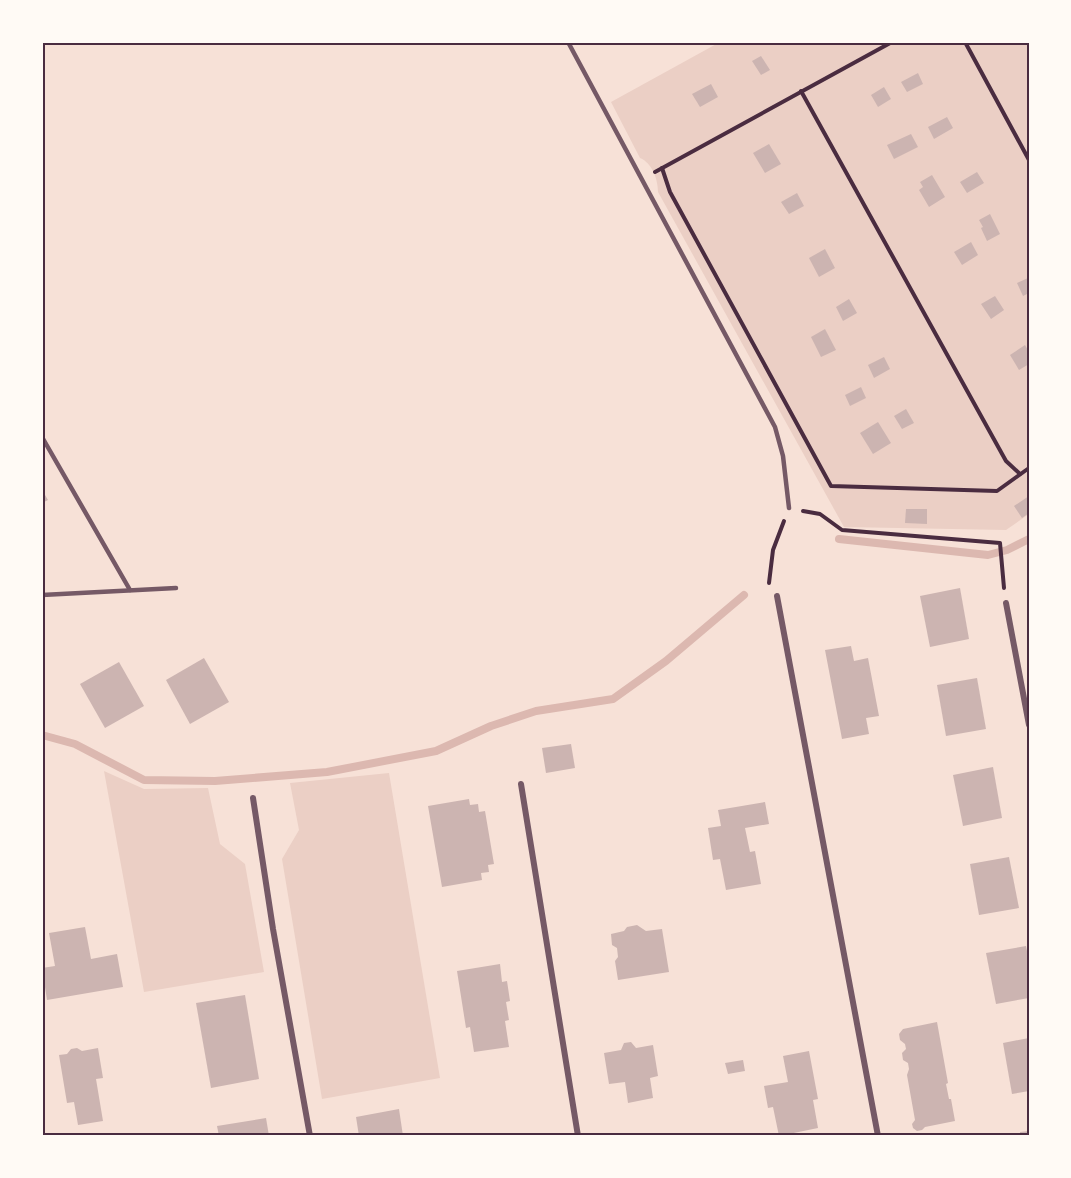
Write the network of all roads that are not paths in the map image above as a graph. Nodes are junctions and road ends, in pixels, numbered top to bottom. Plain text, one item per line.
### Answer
1 (568, 42) edge
2 (42, 437) edge
3 (789, 508) road end
4 (176, 588) dead end
5 (130, 590) junction
6 (42, 595) edge
7 (777, 596) road end
8 (1006, 603) road end
9 (1029, 725) edge
10 (521, 784) dead end
11 (253, 798) dead end
12 (310, 1136) edge
13 (578, 1136) edge
14 (878, 1136) edge

1 - 3 lane
2 - 5 lane
4 - 5 lane
5 - 6 lane
7 - 14 street
8 - 9 street
10 - 13 street
11 - 12 street

